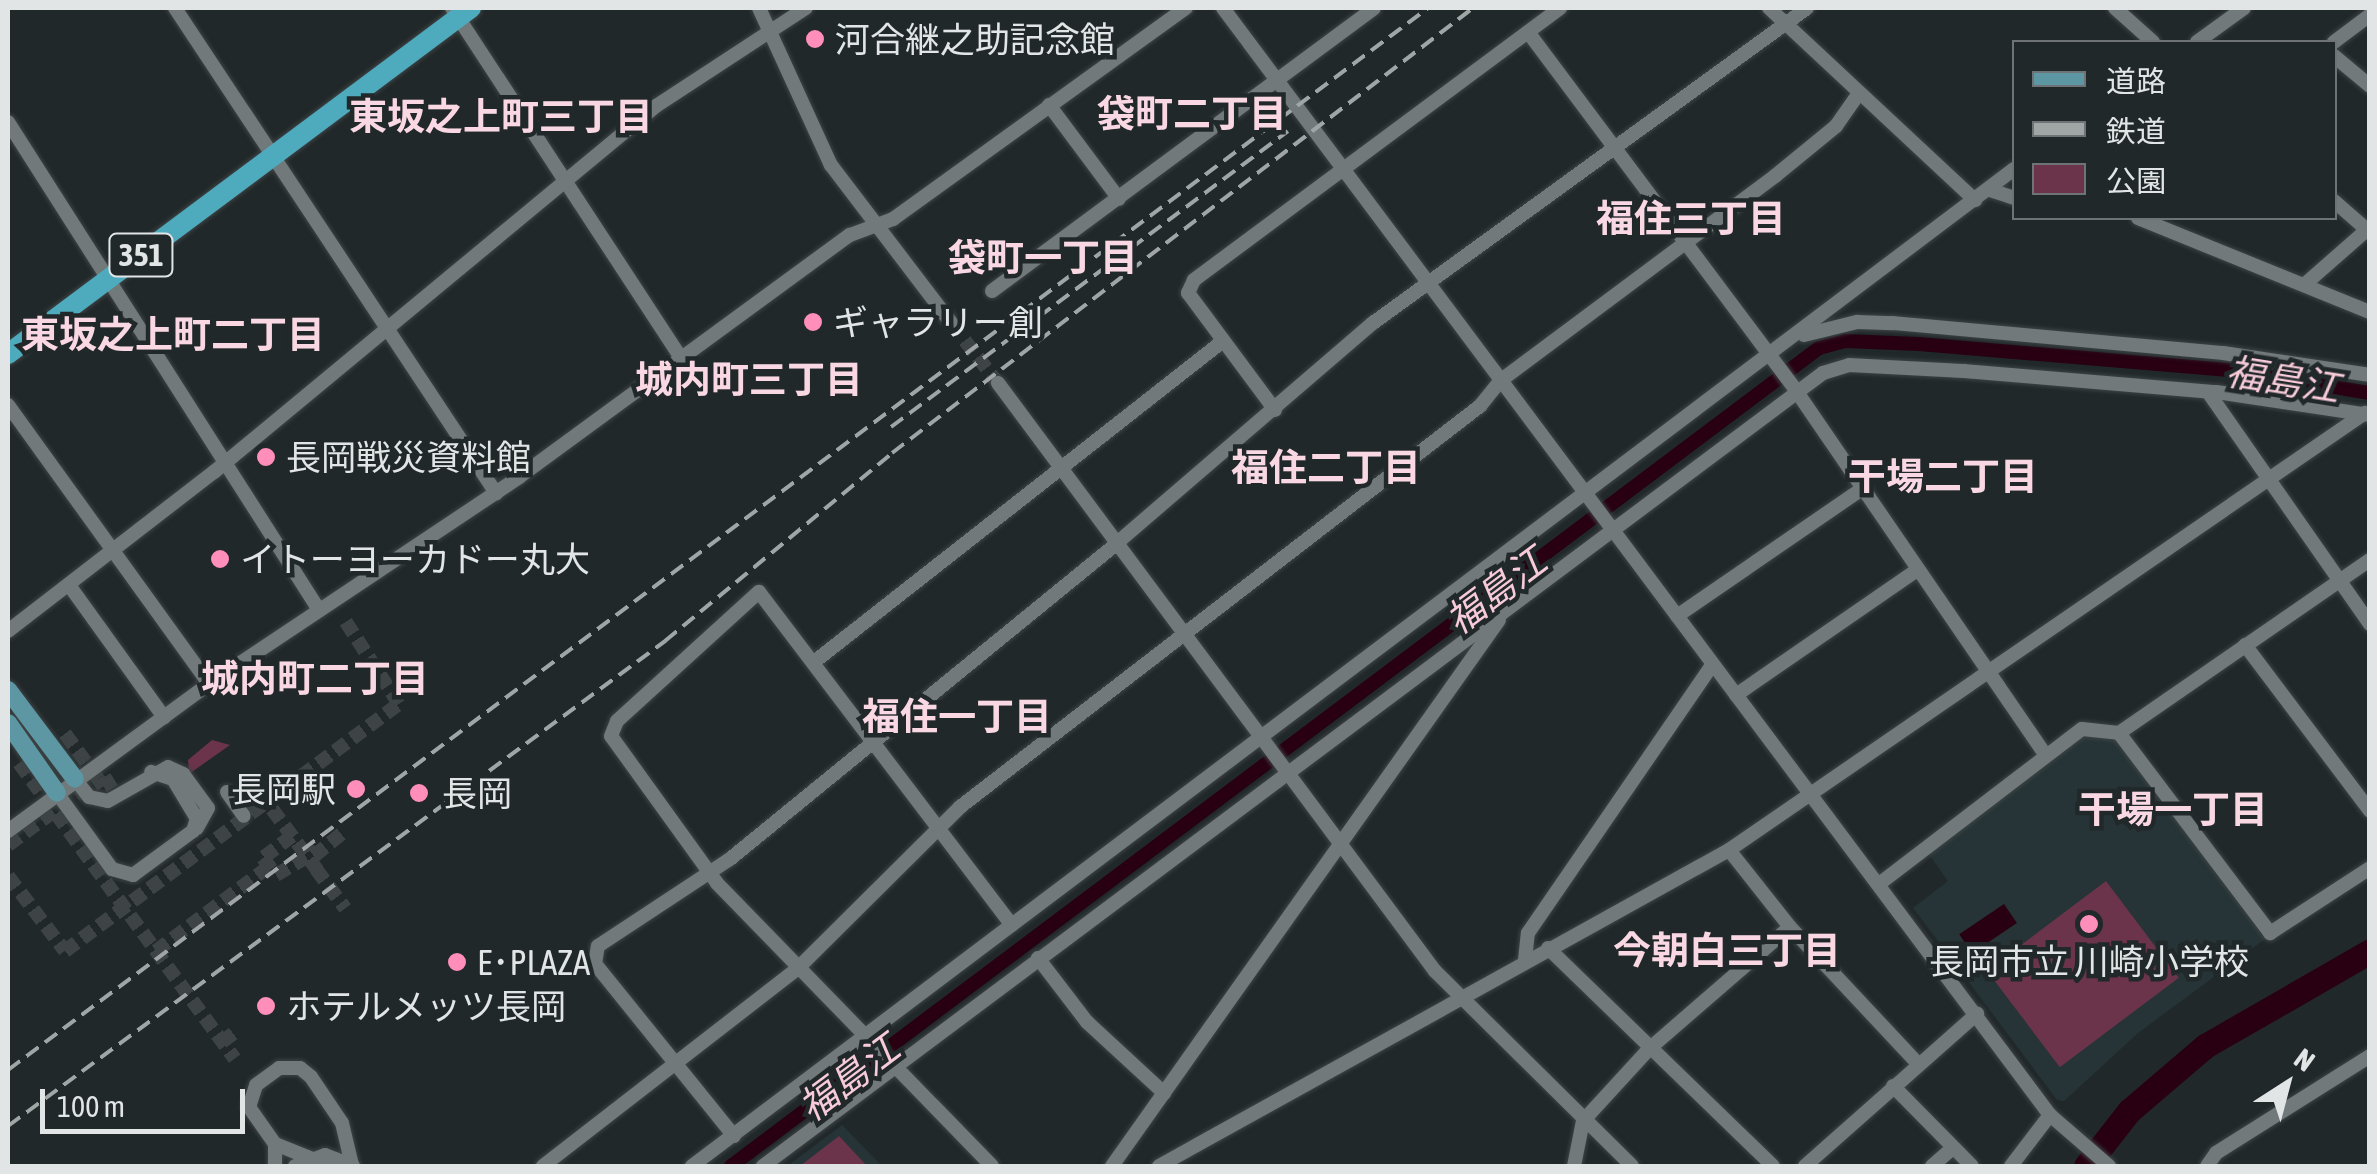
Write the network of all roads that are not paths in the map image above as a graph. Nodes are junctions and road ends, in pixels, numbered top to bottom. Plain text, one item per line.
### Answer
1 (175, 8) edge
2 (760, 8) edge
3 (806, 8) edge
4 (1186, 8) edge
5 (1223, 8) edge
6 (1374, 8) edge
7 (1560, 8) edge
8 (1769, 8) edge
9 (1807, 8) edge
10 (2115, 8) edge
11 (2244, 8) edge
12 (461, 11) edge
13 (2370, 16) edge
14 (1786, 24) junction
15 (773, 29) junction
16 (1528, 32) junction
17 (2151, 40) edge
18 (2200, 40) edge
19 (2337, 40) edge
20 (2337, 58) edge
21 (1275, 78) junction
22 (2370, 86) edge
23 (1859, 93) junction
24 (1049, 105) junction
25 (8, 122) edge
26 (1616, 148) junction
27 (273, 156) junction
28 (2012, 171) edge
29 (1344, 172) junction
30 (565, 181) junction
31 (1990, 190) junction
32 (2012, 197) edge
33 (1119, 198) junction
34 (1976, 200) junction
35 (2337, 203) edge
36 (2143, 220) edge
37 (876, 226) junction
38 (2368, 228) edge
39 (1687, 241) junction
40 (108, 280) junction
41 (1430, 285) junction
42 (2304, 285) junction
43 (992, 291) dead end
44 (2370, 312) edge
45 (952, 324) tunnel mouth
46 (386, 329) junction
47 (1223, 341) junction
48 (1784, 343) junction
49 (8, 354) edge
50 (681, 358) junction
51 (1772, 358) junction
52 (2370, 375) edge
53 (1500, 382) junction
54 (998, 383) tunnel mouth
55 (1794, 388) junction
56 (2208, 392) junction
57 (8, 405) edge
58 (1275, 410) junction
59 (2367, 413) edge
60 (226, 462) junction
61 (1062, 469) junction
62 (2267, 478) junction
63 (1863, 488) junction
64 (496, 493) junction
65 (1586, 497) junction
66 (1608, 524) junction
67 (1117, 544) junction
68 (111, 553) junction
69 (2370, 560) edge
70 (1917, 570) junction
71 (2340, 580) junction
72 (69, 585) junction
73 (1511, 603) junction
74 (320, 610) junction
75 (1676, 616) junction
76 (2370, 624) edge
77 (8, 631) edge
78 (1184, 634) junction
79 (2246, 645) junction
80 (814, 662) junction
81 (1713, 664) junction
82 (1986, 673) junction
83 (208, 684) junction
84 (8, 690) edge
85 (1736, 695) junction
86 (164, 717) junction
87 (8, 723) edge
88 (2119, 733) junction
89 (1263, 738) junction
90 (871, 743) junction
91 (2045, 754) junction
92 (1285, 767) junction
93 (75, 780) junction
94 (57, 792) junction
95 (1810, 793) junction
96 (232, 794) dead end
97 (2370, 811) edge
98 (244, 816) dead end
99 (937, 829) junction
100 (8, 830) edge
101 (1342, 840) junction
102 (1729, 850) junction
103 (2370, 868) edge
104 (710, 870) junction
105 (1879, 884) junction
106 (1012, 924) junction
107 (1790, 927) junction
108 (1548, 948) junction
109 (1038, 958) junction
110 (1526, 960) junction
111 (797, 969) junction
112 (1457, 998) junction
113 (1977, 1014) junction
114 (866, 1039) junction
115 (1649, 1050) junction
116 (2370, 1056) edge
117 (674, 1064) junction
118 (1918, 1064) junction
119 (888, 1065) junction
120 (1893, 1086) junction
121 (1164, 1092) junction
122 (2055, 1120) junction
123 (1583, 1121) junction
124 (734, 1136) junction
125 (275, 1144) junction
126 (1953, 1148) junction
127 (316, 1156) junction
128 (275, 1166) edge
129 (295, 1166) edge
130 (330, 1166) edge
131 (352, 1166) edge
132 (544, 1166) edge
133 (692, 1166) edge
134 (763, 1166) edge
135 (992, 1166) edge
136 (1112, 1166) edge
137 (1159, 1166) edge
138 (1574, 1166) edge
139 (1632, 1166) edge
140 (1774, 1166) edge
141 (1805, 1166) edge
142 (1932, 1166) edge
143 (1972, 1166) edge
144 (2012, 1166) edge
145 (2109, 1166) edge
146 (2208, 1166) edge

1 - 27 street
2 - 15 street
3 - 15 street
4 - 24 street
5 - 21 street
6 - 21 street
7 - 16 street
8 - 14 street
9 - 14 street
10 - 17 street
11 - 18 street
12 - 27 highway, 351
12 - 30 street
13 - 19 street
14 - 23 street
14 - 26 street
15 - 30 street
15 - 37 street
16 - 26 street
16 - 29 street
20 - 22 street
21 - 29 street
21 - 33 street
23 - 34 street
23 - 39 street
24 - 33 street
24 - 37 street
25 - 40 street
26 - 39 street
26 - 41 street
27 - 40 highway, 351
27 - 46 street
28 - 31 street
29 - 41 street
29 - 47 street
30 - 46 street
30 - 50 street
31 - 32 street
31 - 34 street
33 - 43 street
34 - 48 street
35 - 38 street
36 - 42 street
37 - 45 street
37 - 50 street
38 - 42 street
39 - 51 street
39 - 53 street
40 - 49 highway, 351
40 - 60 street
41 - 53 street
41 - 58 street
42 - 44 street
46 - 60 street
46 - 64 street
47 - 58 street
47 - 61 street
48 - 51 street
48 - 52 street
50 - 64 street
51 - 55 street
51 - 65 street
53 - 65 street
53 - 78 street
54 - 61 street
55 - 56 street
55 - 63 street
55 - 66 street
56 - 59 street
56 - 62 street
57 - 68 street
58 - 67 street
59 - 62 street
60 - 68 street
60 - 74 street
61 - 67 street
61 - 80 street
62 - 71 street
62 - 82 street
63 - 70 street
63 - 75 street
64 - 74 street
65 - 66 street
65 - 89 street
66 - 73 street
66 - 75 street
67 - 78 street
67 - 90 street
68 - 72 street
68 - 83 street
69 - 71 street
70 - 82 street
70 - 85 street
71 - 76 street
71 - 79 street
72 - 77 street
72 - 86 street
73 - 92 street
73 - 101 street
74 - 83 street
75 - 81 street
78 - 89 street
78 - 99 street
79 - 88 street
79 - 97 street
80 - 90 street
80 - 104 street
81 - 85 street
81 - 110 street
82 - 91 street
82 - 95 street
83 - 86 street
84 - 93 main road
85 - 95 street
86 - 93 street
87 - 94 main road
88 - 91 street
88 - 103 street
89 - 92 street
89 - 106 street
90 - 99 street
90 - 104 street
91 - 105 street
92 - 101 street
92 - 109 street
93 - 94 street
93 - 94 street
94 - 100 street
95 - 102 street
95 - 105 street
96 - 98 street
99 - 106 street
99 - 111 street
101 - 112 street
101 - 121 street
102 - 107 street
102 - 108 street
104 - 111 street
104 - 117 street
105 - 113 street
106 - 114 street
107 - 115 street
107 - 118 street
108 - 110 street
108 - 115 street
109 - 119 street
109 - 121 street
110 - 112 street
111 - 114 street
111 - 117 street
112 - 123 street
112 - 137 street
113 - 118 street
113 - 122 street
114 - 119 street
114 - 124 street
115 - 123 street
115 - 140 street
116 - 146 street
117 - 124 street
117 - 132 street
118 - 120 street
119 - 134 street
119 - 135 street
120 - 126 street
120 - 141 street
121 - 136 street
122 - 144 street
122 - 145 street
123 - 138 street
123 - 139 street
124 - 133 street
125 - 127 street
125 - 128 street
125 - 131 street
126 - 142 street
126 - 143 street
127 - 129 street
127 - 130 street
127 - 131 street

